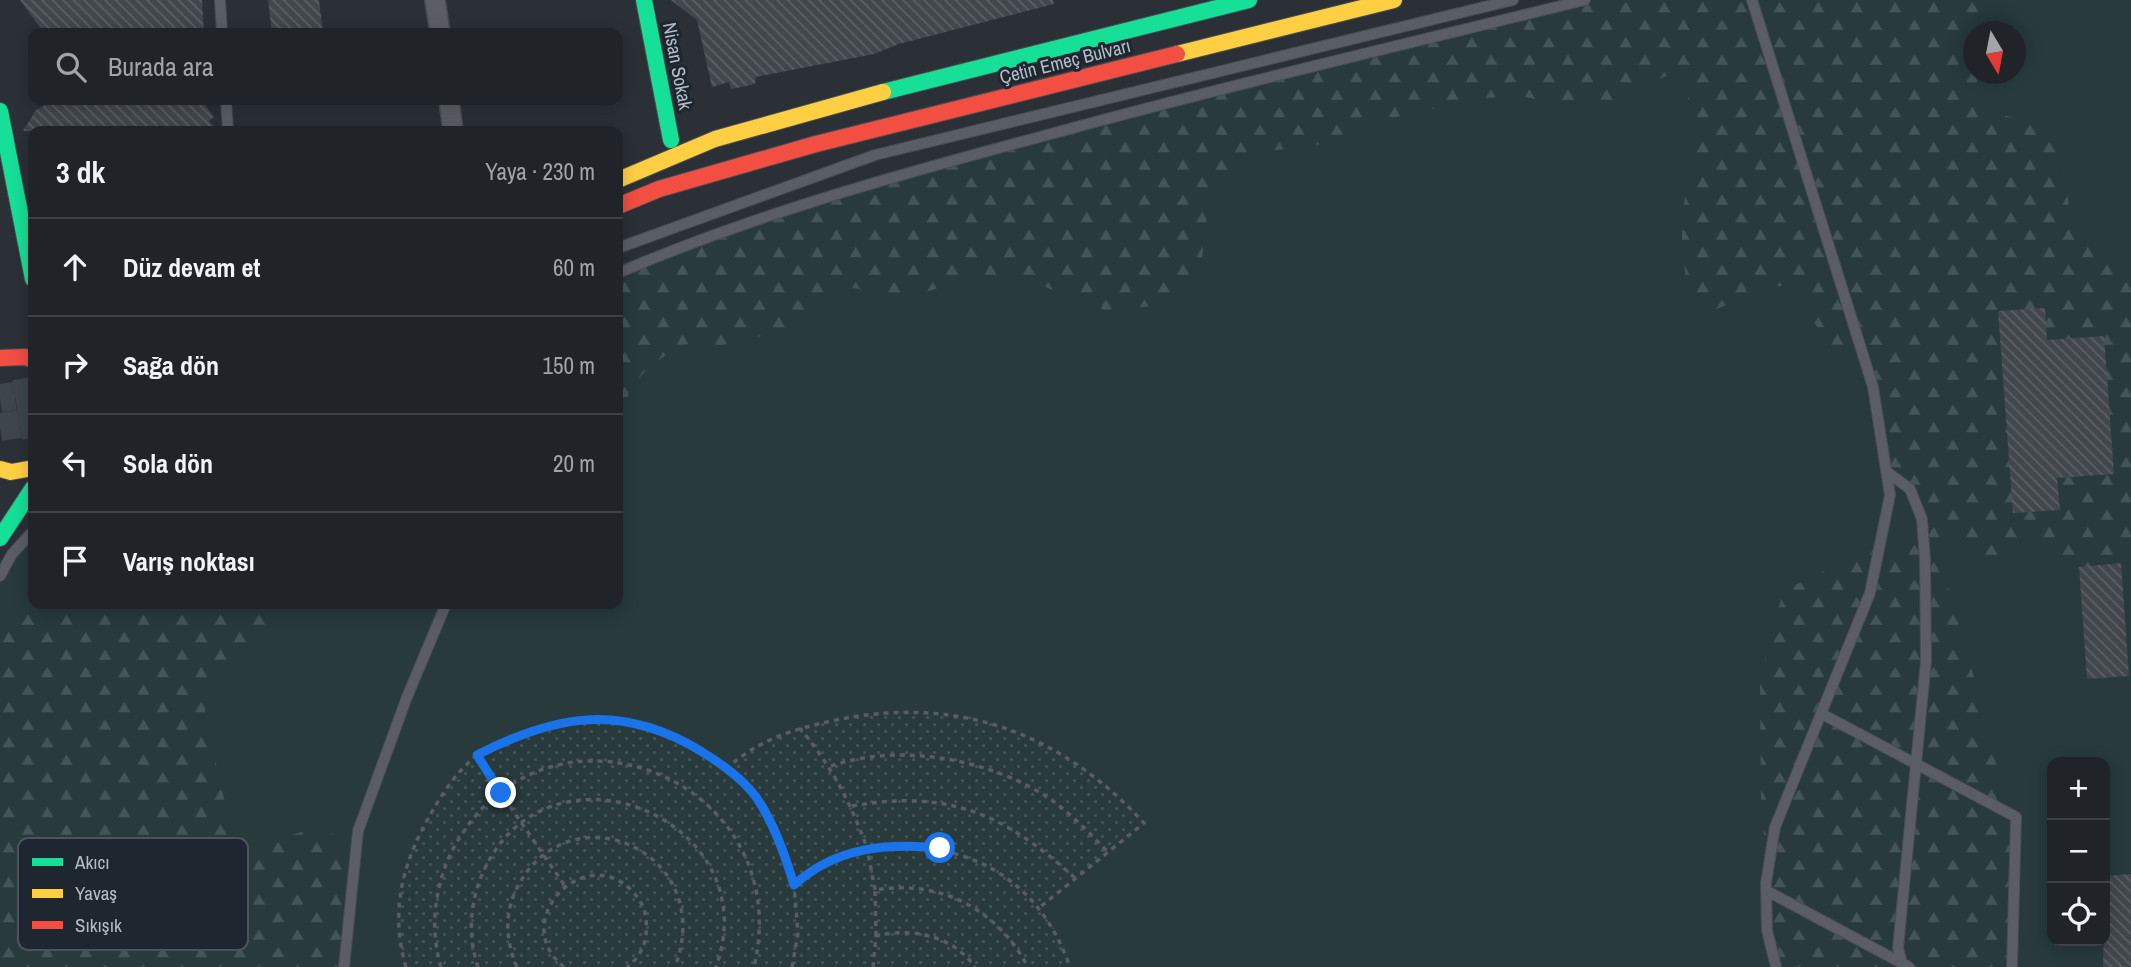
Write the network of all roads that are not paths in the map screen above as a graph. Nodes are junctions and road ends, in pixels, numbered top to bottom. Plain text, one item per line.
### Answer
1 (220, 0) edge
2 (435, 0) edge
3 (644, 0) edge
4 (1250, 0) edge
5 (1394, 0) edge
6 (1513, 0) edge
7 (1586, 0) edge
8 (1752, 0) edge
9 (1224, 3) edge
10 (222, 28) edge
11 (439, 28) edge
12 (226, 105) edge
13 (450, 105) edge
14 (0, 111) edge
15 (228, 126) edge
16 (452, 126) edge
17 (715, 139) junction
18 (671, 140) junction
19 (639, 153) dead end
20 (746, 163) junction
21 (623, 178) edge
22 (623, 203) edge
23 (623, 222) edge
24 (623, 246) edge
25 (28, 254) edge
26 (623, 271) edge
27 (0, 358) edge
28 (28, 359) edge
29 (0, 469) edge
30 (28, 469) edge
31 (1886, 471) junction
32 (28, 496) edge
33 (28, 536) edge
34 (0, 538) edge
35 (0, 576) edge
36 (444, 609) edge
37 (1822, 714) junction
38 (1918, 765) junction
39 (1767, 891) junction
40 (1905, 965) edge
41 (344, 967) edge
42 (1776, 967) edge
43 (2012, 967) edge

1 - 10 lane
2 - 11 street
3 - 18 main road, Nisan Sokak
4 - 9 main road, Çetin Emeç Bulvarı
5 - 20 main road, Çetin Emeç Bulvarı
6 - 24 lane
7 - 26 lane
8 - 31 lane
9 - 17 main road, Çetin Emeç Bulvarı
12 - 15 lane
13 - 16 street
14 - 25 main road
17 - 18 main road, Çetin Emeç Bulvarı
17 - 21 main road, Çetin Emeç Bulvarı
18 - 19 main road, Çetin Emeç Bulvarı
20 - 22 main road, Çetin Emeç Bulvarı
20 - 23 main road, Çetin Emeç Bulvarı
27 - 28 main road
29 - 30 main road
31 - 37 lane
31 - 38 lane
32 - 34 main road
33 - 35 lane
36 - 41 lane
37 - 38 lane
37 - 39 lane
38 - 40 lane
38 - 43 lane
39 - 40 lane
39 - 42 lane

